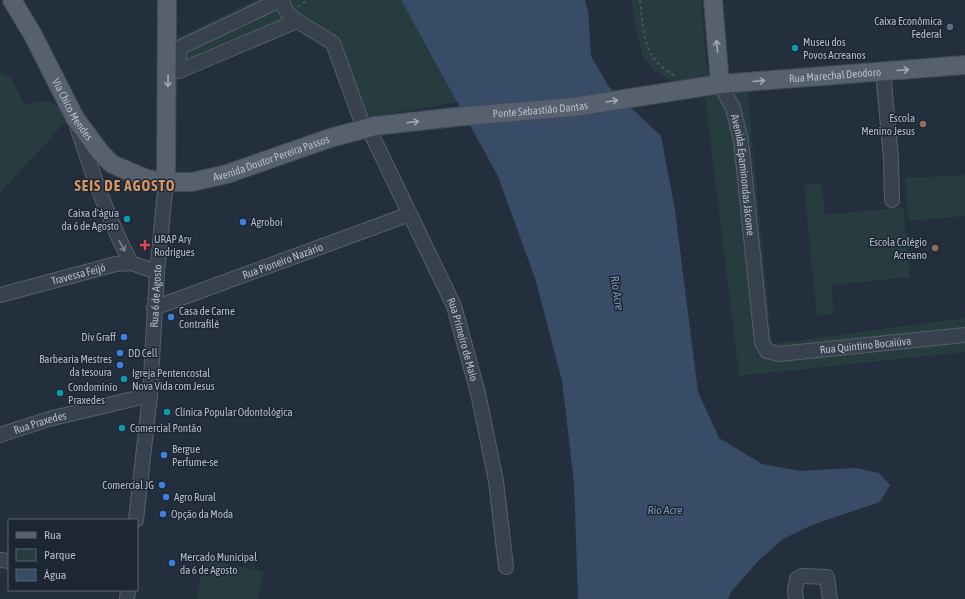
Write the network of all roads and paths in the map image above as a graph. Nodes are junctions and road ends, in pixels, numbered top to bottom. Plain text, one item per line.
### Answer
1 (12, 0) edge
2 (167, 0) edge
3 (280, 0) edge
4 (640, 0) edge
5 (713, 0) edge
6 (296, 21) junction
7 (965, 65) edge
8 (883, 71) junction
9 (676, 77) dead end
10 (713, 86) junction
11 (75, 118) junction
12 (369, 127) junction
13 (166, 182) junction
14 (892, 200) dead end
15 (410, 214) junction
16 (131, 263) junction
17 (157, 272) junction
18 (0, 295) edge
19 (154, 308) junction
20 (965, 335) edge
21 (767, 351) joint
22 (150, 395) junction
23 (0, 435) edge
24 (136, 519) edge
25 (506, 567) dead end
26 (796, 599) edge
27 (830, 599) edge

1 - 11 main road, Via Chico Mendes
2 -> 13 main road, Rua 6 de Agosto
3 - 6 street, Rua Primeiro de Maio
3 - 6 street
4 - 9 path
10 -> 5 main road, Avenida Epaminondas Jácome
6 - 12 street, Rua Primeiro de Maio
8 -> 7 main road, Rua Marechal Deodoro
10 -> 8 main road, Rua Marechal Deodoro
8 - 14 street
12 -> 10 main road, Ponte Sebastião Dantas
10 - 21 street, Avenida Epaminondas Jácome
11 - 13 main road, Via Chico Mendes
11 -> 16 street
12 - 13 main road, Avenida Doutor Pereira Passos
12 - 15 street, Rua Primeiro de Maio
13 - 17 street, Rua 6 de Agosto
15 - 19 street, Rua Pioneiro Nazário
15 - 25 street, Rua Primeiro de Maio
16 - 17 street, Travessa Feijó
16 - 18 street, Travessa Feijó
17 - 19 street, Rua 6 de Agosto
19 - 22 street, Rua 6 de Agosto
20 - 21 street, Rua Quintino Bocaiúva
22 - 23 street, Rua Praxedes
22 - 24 street, Rua 6 de Agosto
26 - 27 street

